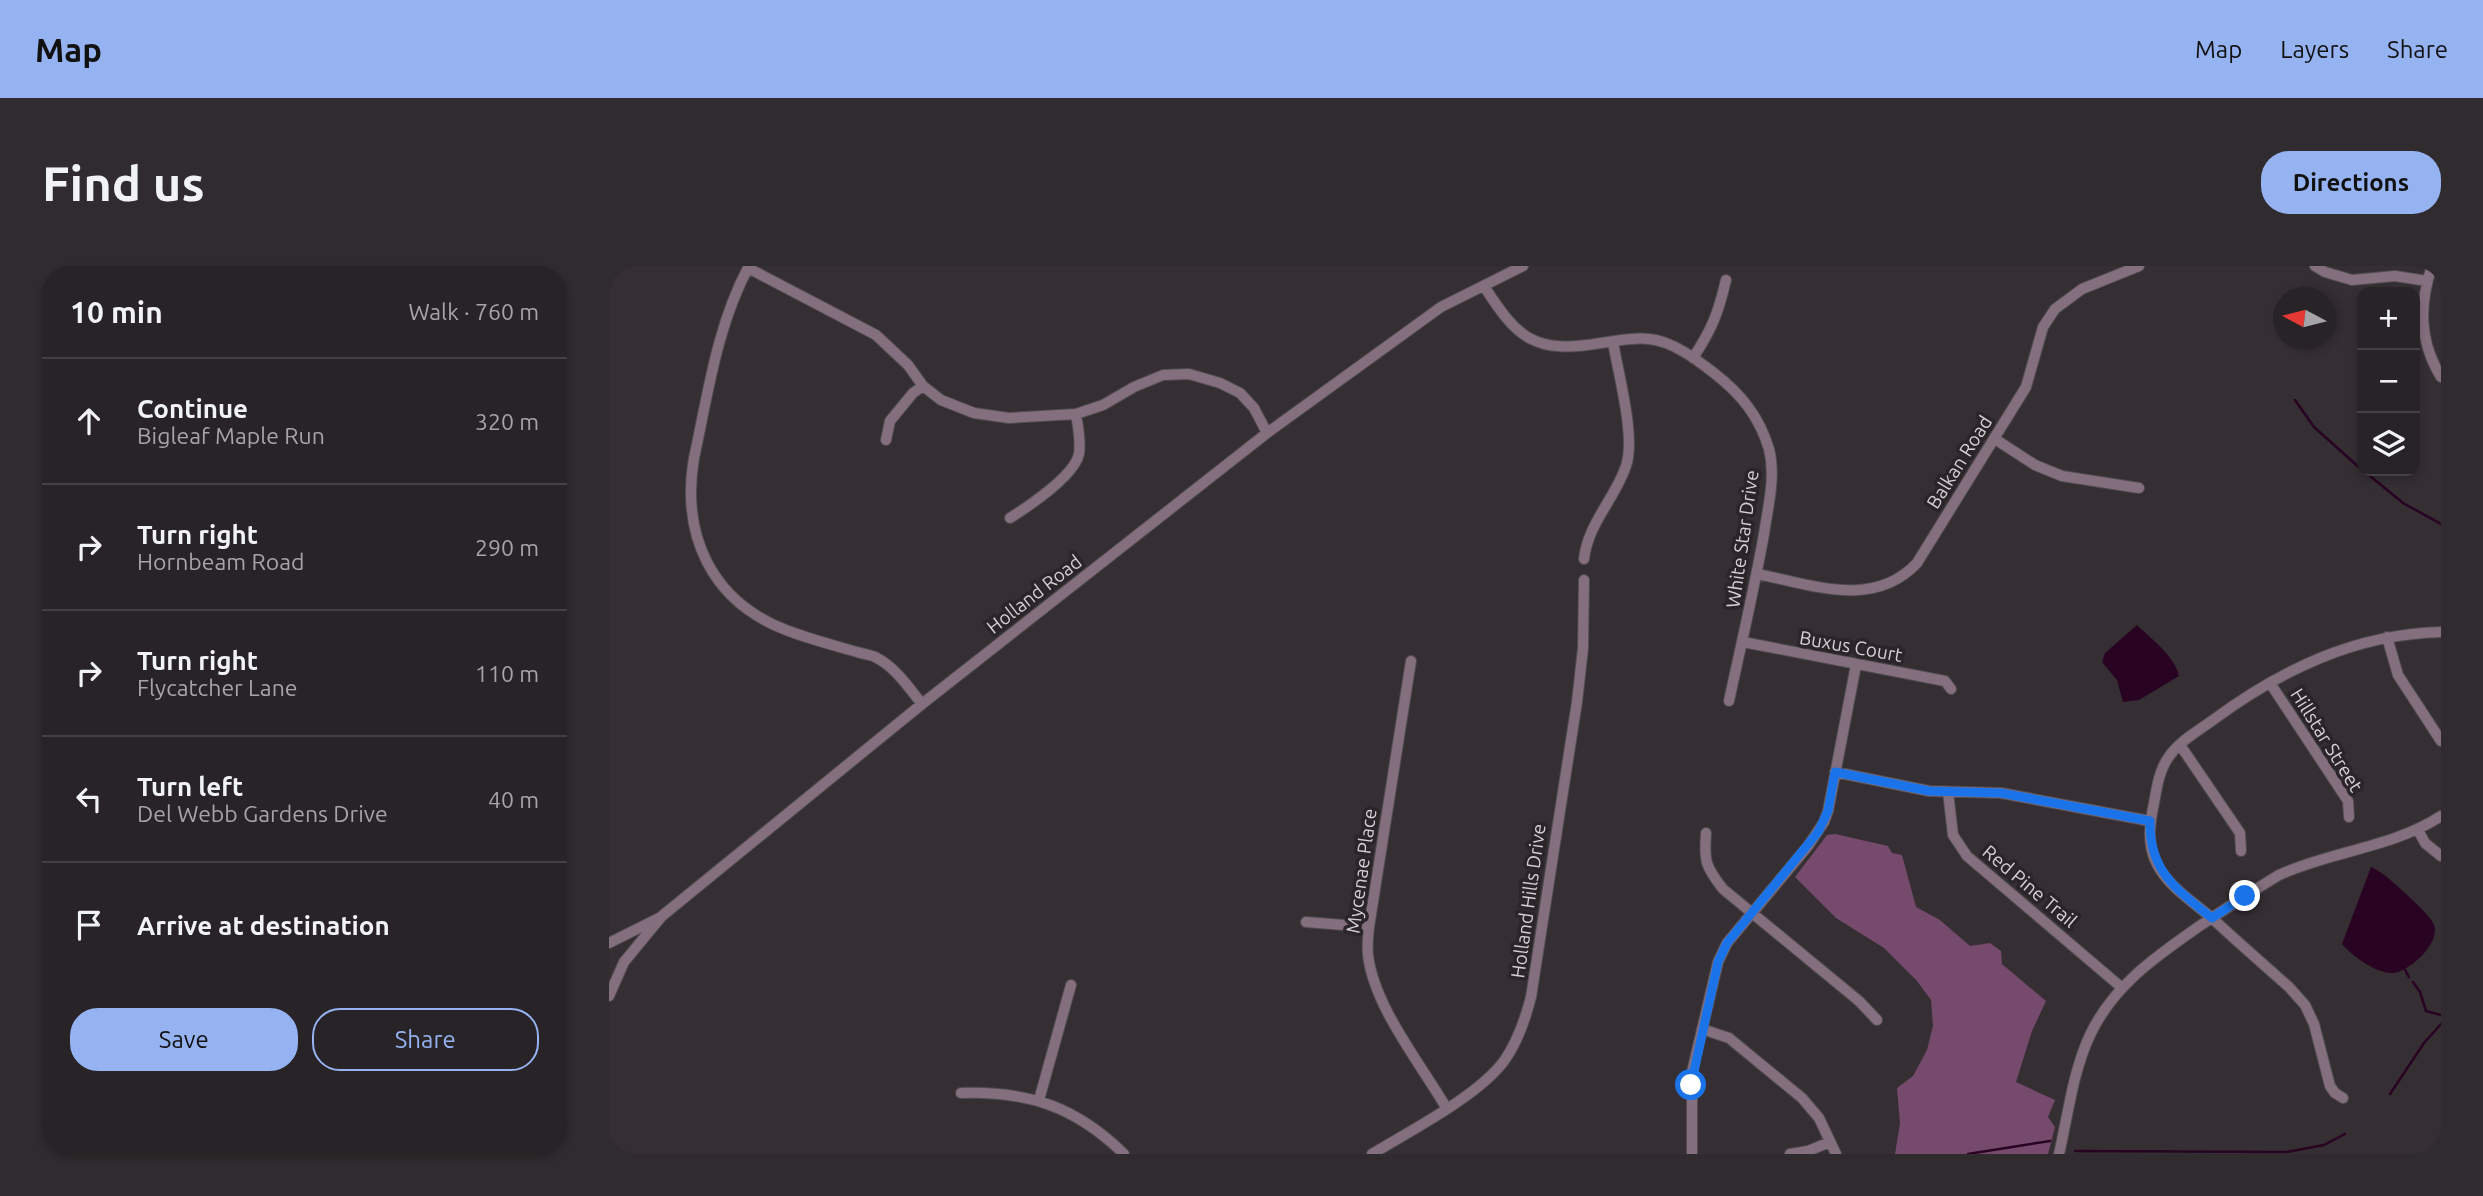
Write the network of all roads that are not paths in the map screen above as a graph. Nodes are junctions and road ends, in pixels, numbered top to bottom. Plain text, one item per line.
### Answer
1 (1523, 266) edge
2 (2139, 266) edge
3 (2315, 266) edge
4 (2433, 266) edge
5 (748, 267) edge
6 (1726, 280) dead end
7 (2427, 281) junction
8 (1484, 286) junction
9 (1613, 342) junction
10 (1693, 358) junction
11 (2441, 377) edge
12 (922, 386) junction
13 (1076, 414) junction
14 (1267, 433) junction
15 (1995, 439) junction
16 (886, 440) dead end
17 (2139, 488) dead end
18 (1010, 518) dead end
19 (1584, 559) dead end
20 (1757, 574) junction
21 (1584, 580) dead end
22 (2441, 632) edge
23 (2387, 637) junction
24 (1743, 642) junction
25 (1411, 661) dead end
26 (1856, 665) junction
27 (2270, 683) junction
28 (1951, 688) dead end
29 (1729, 701) dead end
30 (922, 704) junction
31 (2441, 741) edge
32 (2180, 745) junction
33 (1835, 772) junction
34 (1948, 793) junction
35 (2441, 816) edge
36 (2349, 817) dead end
37 (2150, 821) junction
38 (2418, 830) junction
39 (1706, 833) dead end
40 (2241, 851) dead end
41 (2441, 856) edge
42 (1752, 914) junction
43 (662, 916) junction
44 (2212, 918) junction
45 (1306, 922) dead end
46 (1369, 928) junction
47 (609, 943) edge
48 (1072, 985) dead end
49 (2121, 987) junction
50 (609, 996) edge
51 (1877, 1020) dead end
52 (1702, 1029) junction
53 (961, 1093) dead end
54 (2343, 1098) dead end
55 (1039, 1100) junction
56 (1447, 1109) junction
57 (1830, 1142) junction
58 (1124, 1154) edge
59 (1372, 1154) edge
60 (1692, 1154) edge
61 (1790, 1154) edge
62 (1836, 1154) edge
63 (2059, 1154) edge

1 - 8 street, Holland Road
2 - 15 street, Balkan Road
3 - 7 street
4 - 7 street
5 - 12 street
5 - 30 street
6 - 10 street
7 - 11 street
8 - 9 street, White Star Drive
8 - 14 street, Holland Road
9 - 10 street, White Star Drive
9 - 19 street
10 - 20 street, White Star Drive
12 - 13 street
12 - 16 street
13 - 14 street
13 - 18 street
14 - 30 street, Holland Road
15 - 17 street
15 - 20 street, Balkan Road
20 - 24 street, White Star Drive
21 - 56 street, Holland Hills Drive
22 - 23 street
23 - 27 street
23 - 31 street
24 - 26 street, Buxus Court
24 - 29 street, White Star Drive
25 - 46 street, Mycenae Place
26 - 28 street, Buxus Court
26 - 33 street
27 - 32 street
27 - 36 street, Hillstar Street
30 - 43 street, Holland Road
32 - 37 street
32 - 40 street
33 - 34 street
33 - 42 street
34 - 37 street
34 - 49 street, Red Pine Trail
35 - 38 street
37 - 44 street
38 - 41 street
38 - 44 street
39 - 42 street
42 - 51 street
42 - 52 street
43 - 47 street
43 - 50 street, Holland Road
44 - 49 street
44 - 54 street
45 - 46 street
46 - 56 street, Mycenae Place
48 - 55 street
49 - 63 street
52 - 57 street
52 - 60 street
53 - 55 street
55 - 58 street
56 - 59 street, Holland Hills Drive
57 - 61 street
57 - 62 street

